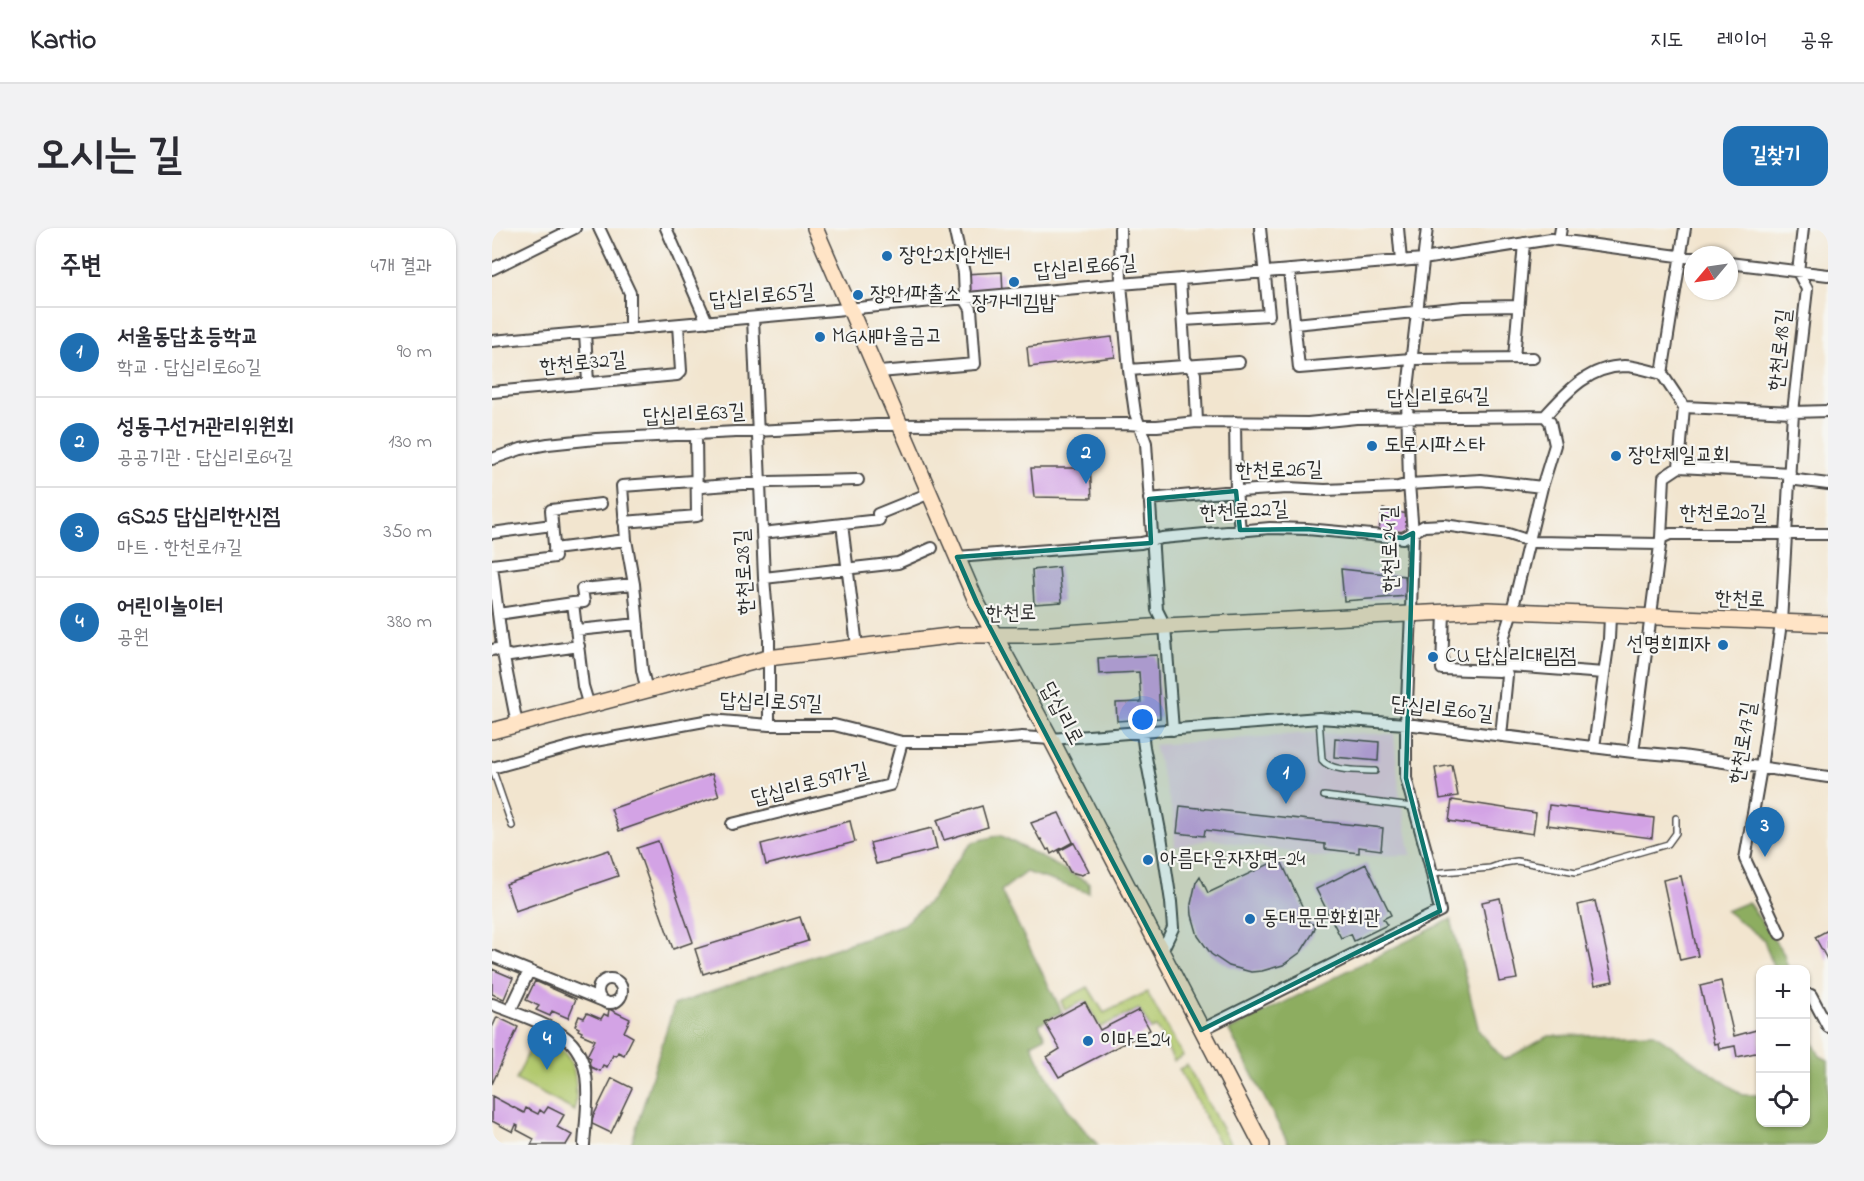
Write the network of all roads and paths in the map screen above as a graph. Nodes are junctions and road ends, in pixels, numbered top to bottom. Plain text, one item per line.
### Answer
1 (575, 228) edge
2 (599, 228) edge
3 (666, 228) edge
4 (815, 228) edge
5 (954, 228) edge
6 (1120, 228) edge
7 (1260, 228) edge
8 (1398, 228) edge
9 (1427, 228) edge
10 (1561, 228) edge
11 (1685, 228) edge
12 (1803, 228) edge
13 (1559, 240) junction
14 (1524, 243) junction
15 (1681, 256) junction
16 (1684, 256) edge
17 (1423, 259) junction
18 (1401, 261) junction
19 (1738, 264) edge
20 (492, 269) edge
21 (1289, 270) junction
22 (1266, 272) junction
23 (1798, 272) junction
24 (1828, 275) edge
25 (1180, 279) junction
26 (1121, 284) junction
27 (965, 299) junction
28 (1519, 306) junction
29 (850, 308) junction
30 (1417, 311) junction
31 (753, 318) junction
32 (1183, 320) junction
33 (707, 322) junction
34 (1295, 324) junction
35 (678, 325) junction
36 (630, 329) junction
37 (585, 333) junction
38 (492, 341) edge
39 (1514, 358) junction
40 (1533, 358) dead end
41 (1411, 359) junction
42 (1239, 362) dead end
43 (1189, 366) junction
44 (1129, 370) junction
45 (879, 372) junction
46 (1662, 374) junction
47 (588, 382) junction
48 (492, 392) edge
49 (1684, 407) junction
50 (1828, 411) edge
51 (1793, 412) junction
52 (1545, 416) junction
53 (1408, 418) junction
54 (1235, 422) junction
55 (1197, 423) junction
56 (901, 425) junction
57 (1141, 426) junction
58 (759, 432) junction
59 (696, 434) junction
60 (492, 459) edge
61 (1679, 466) junction
62 (1790, 476) junction
63 (858, 480) dead end
64 (697, 484) junction
65 (760, 484) junction
66 (1409, 484) junction
67 (1828, 484) edge
68 (1542, 487) junction
69 (1236, 491) junction
70 (930, 493) junction
71 (1149, 499) junction
72 (601, 504) dead end
73 (624, 522) junction
74 (842, 524) junction
75 (552, 525) junction
76 (1240, 530) junction
77 (492, 533) edge
78 (762, 533) junction
79 (1413, 533) junction
80 (1786, 534) junction
81 (1828, 534) edge
82 (626, 540) junction
83 (1528, 540) junction
84 (1151, 541) junction
85 (1661, 541) junction
86 (932, 548) dead end
87 (555, 553) junction
88 (957, 556) junction
89 (492, 565) edge
90 (848, 569) junction
91 (764, 578) junction
92 (634, 584) junction
93 (573, 603) junction
94 (1512, 611) junction
95 (1444, 612) junction
96 (498, 614) junction
97 (1411, 614) junction
98 (1610, 616) junction
99 (1650, 617) junction
100 (1781, 623) junction
101 (638, 624) junction
102 (1828, 624) edge
103 (1165, 626) junction
104 (577, 630) junction
105 (995, 635) junction
106 (579, 646) junction
107 (857, 646) junction
108 (498, 651) edge
109 (768, 658) junction
110 (1504, 669) junction
111 (1604, 673) junction
112 (647, 691) junction
113 (588, 706) junction
114 (1319, 718) junction
115 (517, 724) junction
116 (1406, 724) junction
117 (769, 725) junction
118 (1173, 730) junction
119 (492, 731) edge
120 (1142, 732) junction
121 (1501, 736) junction
122 (1051, 739) junction
123 (902, 742) junction
124 (1594, 747) junction
125 (1633, 752) junction
126 (492, 768) edge
127 (1761, 768) junction
128 (1376, 771) dead end
129 (1828, 777) edge
130 (1324, 796) dead end
131 (1414, 807) junction
132 (1676, 818) dead end
133 (732, 824) dead end
134 (512, 826) dead end
135 (1432, 873) junction
136 (1780, 934) dead end
137 (1161, 953) junction
138 (492, 956) edge
139 (529, 971) junction
140 (1811, 995) dead end
141 (606, 1002) dead end
142 (492, 1004) edge
143 (510, 1011) junction
144 (1828, 1027) edge
145 (1201, 1030) junction
146 (584, 1145) edge
147 (1262, 1145) edge

1 - 20 street
2 - 36 street
3 - 33 street
4 - 29 main road, 답십리로
5 - 27 street
6 - 26 street
7 - 22 street
8 - 18 street
9 - 17 street, 한천로24길
10 - 13 street
11 - 15 street
12 - 23 street, 한천로18길
13 - 14 street, 답십리로66길
13 - 15 street, 답십리로66길
14 - 17 street, 답십리로66길
14 - 28 street
15 - 16 street, 답십리로66길
15 - 46 street
17 - 18 street, 답십리로66길
17 - 30 street, 한천로24길
18 - 21 street, 답십리로66길
19 - 23 street
21 - 22 street, 답십리로66길
21 - 34 street
22 - 25 street, 답십리로66길
22 - 32 street
23 - 24 street
23 - 51 street, 한천로18길
25 - 26 street, 답십리로66길
25 - 32 street
26 - 27 street, 답십리로66길
26 - 44 street
27 - 29 street, 답십리로66길
27 - 45 street
28 - 30 street
28 - 39 street
29 - 31 street, 답십리로65길
29 - 45 main road, 답십리로
30 - 34 street
30 - 41 street, 한천로24길
31 - 33 street, 답십리로65길
31 - 58 street, 한천로28길
32 - 43 street
33 - 35 street, 답십리로65길
34 - 41 street
35 - 36 street, 답십리로65길
35 - 47 street, 한천로32길
36 - 37 street, 답십리로65길
37 - 38 street, 답십리로65길
37 - 47 street
39 - 40 street
39 - 41 street
41 - 53 street, 한천로24길
42 - 43 street
43 - 44 street
43 - 55 street
44 - 57 street
45 - 56 main road, 답십리로
46 - 49 street
46 - 52 street
47 - 48 street, 한천로32길
49 - 51 street
49 - 61 street, 한천로20길
50 - 51 street
51 - 62 street, 한천로18길
52 - 53 street, 답십리로64길
52 - 68 street
53 - 54 street, 답십리로64길
53 - 66 street, 한천로24길
54 - 55 street, 답십리로64길
54 - 69 street
55 - 57 street, 답십리로64길
56 - 57 street, 답십리로64길
56 - 58 street, 답십리로63길
56 - 70 main road, 답십리로
57 - 71 street
58 - 59 street, 답십리로63길
58 - 65 street, 한천로28길
59 - 60 street, 답십리로63길
59 - 64 street
61 - 62 street, 한천로20길
61 - 85 street, 한천로20길
62 - 67 street
62 - 80 street, 한천로18길
63 - 65 street
64 - 65 street
64 - 73 street
64 - 73 street
65 - 78 street, 한천로28길
66 - 68 street, 한천로24길
66 - 69 street, 한천로26길
66 - 79 street, 한천로24길
68 - 83 street
69 - 71 street, 한천로26길
69 - 76 street
70 - 74 street
70 - 88 main road, 답십리로
71 - 84 street
72 - 75 street
73 - 82 street
74 - 78 street
74 - 90 street
75 - 77 street
75 - 87 street
76 - 79 street, 한천로22길
76 - 84 street, 한천로22길
78 - 91 street, 한천로28길
79 - 83 street, 한천로22길
79 - 97 street, 한천로24길
80 - 81 street
80 - 85 street, 한천로20길
80 - 100 street, 한천로18길
82 - 87 street
82 - 92 street
83 - 85 street, 한천로22길
83 - 94 street
84 - 88 street, 한천로22길
84 - 103 street
85 - 99 street, 한천로20길
86 - 90 street
87 - 89 street
88 - 105 main road, 답십리로
89 - 96 street
90 - 91 street
90 - 107 street
91 - 109 street, 한천로28길
92 - 93 street
92 - 101 street
93 - 96 street
93 - 104 street
94 - 95 main road, 한천로
94 - 98 main road, 한천로
94 - 110 street
95 - 97 main road, 한천로
95 - 110 street
96 - 108 street
97 - 103 main road, 한천로
97 - 116 street
98 - 99 main road, 한천로
98 - 111 street
99 - 100 main road, 한천로
99 - 125 street
100 - 102 main road, 한천로
100 - 127 street, 한천로17길
101 - 104 street
101 - 112 street
103 - 105 main road, 한천로
103 - 118 street
104 - 106 street
105 - 107 main road, 한천로
105 - 122 main road, 답십리로
106 - 108 street
106 - 113 street
107 - 109 main road, 한천로
108 - 115 street
109 - 112 main road, 한천로
109 - 117 street, 한천로28길
110 - 111 street
110 - 121 street
111 - 124 street
112 - 113 main road, 한천로
113 - 115 main road, 한천로
114 - 116 street, 답십리로60길
114 - 118 street, 답십리로60길
114 - 128 lane
115 - 119 main road, 한천로
116 - 121 street, 답십리로60길
116 - 131 street
117 - 123 street, 답십리로59길
117 - 126 street, 답십리로59길
118 - 120 street, 답십리로60길
120 - 122 street, 답십리로60길
120 - 137 street
121 - 124 street, 답십리로60길
122 - 123 street, 답십리로59길
122 - 137 main road, 답십리로
123 - 133 street, 답십리로59가길
124 - 125 street, 답십리로60길
125 - 127 street, 답십리로60길
126 - 134 lane, 답십리로59길
127 - 129 street, 답십리로60길
127 - 136 street, 한천로17길
130 - 131 lane
131 - 135 street
132 - 135 lane
135 - 145 street
137 - 145 main road, 답십리로
138 - 139 street
139 - 141 street
139 - 143 street
140 - 144 street
142 - 143 street
143 - 146 street
145 - 147 main road, 답십리로

